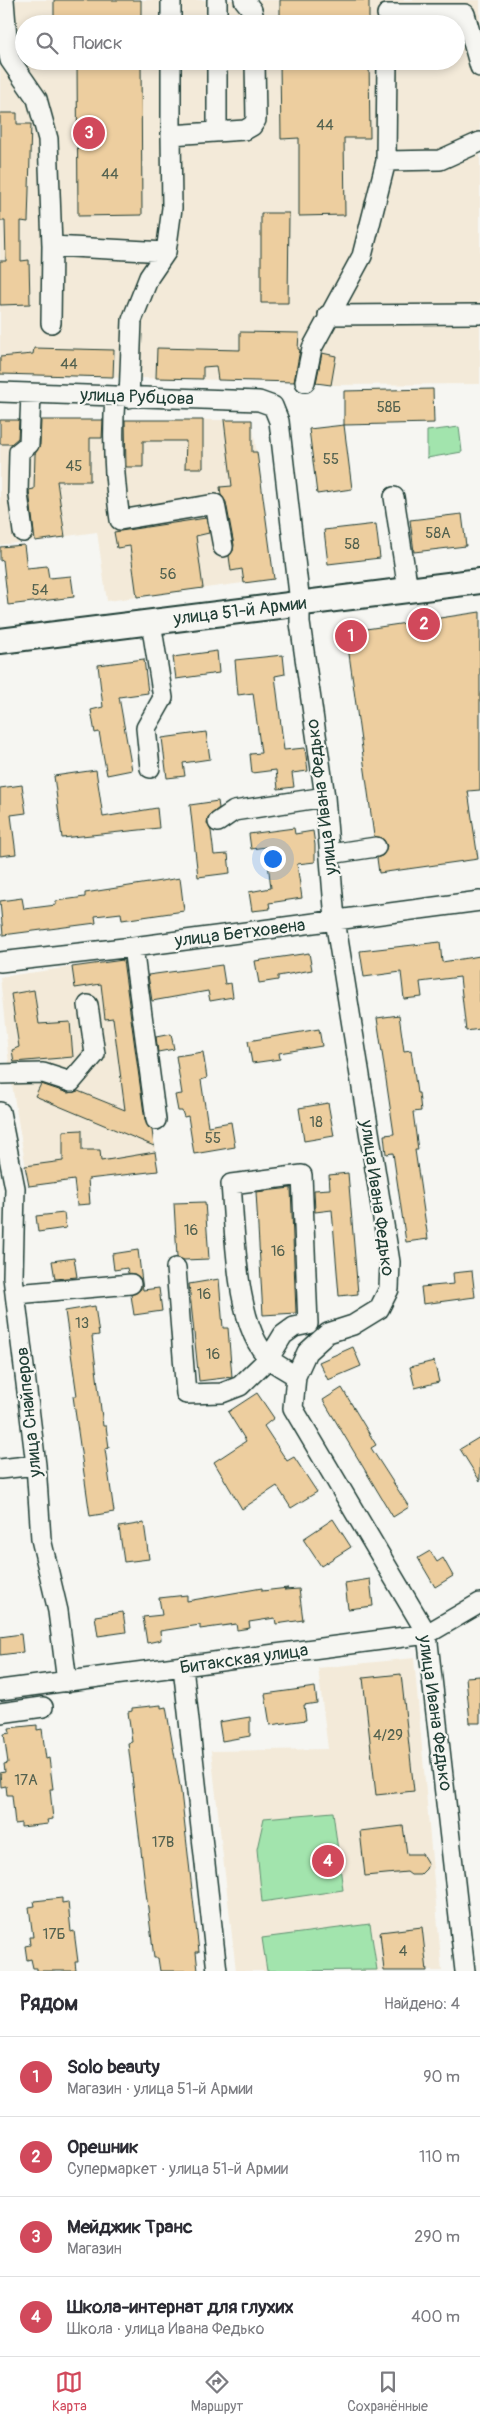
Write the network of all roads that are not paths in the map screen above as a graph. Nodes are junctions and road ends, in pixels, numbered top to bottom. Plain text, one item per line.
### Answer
1 (4, 0) edge
2 (172, 0) edge
3 (217, 0) edge
4 (244, 0) edge
5 (473, 10) edge
6 (384, 13) edge
7 (172, 15) edge
8 (217, 15) edge
9 (253, 15) edge
10 (15, 67) edge
11 (480, 67) edge
12 (17, 70) edge
13 (171, 70) edge
14 (217, 70) edge
15 (255, 70) edge
16 (387, 70) edge
17 (216, 131) junction
18 (171, 135) junction
19 (480, 142) edge
20 (386, 161) junction
21 (52, 246) junction
22 (166, 252) junction
23 (480, 314) edge
24 (328, 315) junction
25 (51, 323) dead end
26 (305, 382) dead end
27 (0, 392) edge
28 (31, 394) junction
29 (122, 398) junction
30 (273, 406) joint
31 (394, 498) dead end
32 (23, 532) dead end
33 (223, 547) dead end
34 (480, 581) edge
35 (408, 590) junction
36 (300, 603) junction
37 (152, 622) junction
38 (0, 641) edge
39 (150, 768) dead end
40 (325, 797) junction
41 (218, 822) dead end
42 (376, 847) dead end
43 (330, 854) junction
44 (480, 901) edge
45 (335, 920) junction
46 (133, 947) junction
47 (0, 962) edge
48 (88, 1005) dead end
49 (0, 1074) edge
50 (0, 1112) edge
51 (156, 1120) dead end
52 (176, 1268) dead end
53 (10, 1283) edge
54 (131, 1284) dead end
55 (268, 1358) junction
56 (296, 1376) junction
57 (36, 1465) junction
58 (0, 1468) edge
59 (480, 1603) edge
60 (427, 1634) junction
61 (183, 1667) junction
62 (67, 1682) junction
63 (0, 1690) edge
64 (43, 1707) dead end
65 (0, 1713) edge
66 (217, 1971) edge
67 (465, 1971) edge

1 - 10 street
2 - 7 street
3 - 8 street
4 - 9 street
5 - 6 street
5 - 11 street
12 - 21 street
13 - 18 street
14 - 17 street
15 - 17 street
16 - 20 street
17 - 18 street
18 - 22 street
19 - 20 street
20 - 24 street
21 - 22 street
21 - 25 street
22 - 29 street
23 - 24 street
24 - 26 street
27 - 28 street, улица Рубцова
28 - 29 street, улица Рубцова
28 - 32 street
29 - 30 street, улица Рубцова
29 - 33 street
30 - 36 street, улица Ивана Федько
31 - 35 street
34 - 35 main road, улица 51-й Армии
35 - 36 main road, улица 51-й Армии
36 - 37 main road, улица 51-й Армии
36 - 40 street, улица Ивана Федько
37 - 38 main road, улица 51-й Армии
37 - 39 street
40 - 41 street
40 - 43 street, улица Ивана Федько
42 - 43 street
43 - 45 street, улица Ивана Федько
44 - 45 street, улица Бетховена
45 - 46 street, улица Бетховена
45 - 56 street, улица Ивана Федько
46 - 47 street, улица Бетховена
46 - 51 street
48 - 49 street
50 - 53 street, улица Снайперов
52 - 55 street
53 - 54 street
53 - 57 street, улица Снайперов
55 - 55 street
55 - 56 street
56 - 60 street, улица Ивана Федько
57 - 58 street
57 - 62 street, улица Снайперов
59 - 60 street, Битакская улица
60 - 61 street, Битакская улица
60 - 67 street, улица Ивана Федько
61 - 62 street, Битакская улица
61 - 66 street
62 - 63 street, Битакская улица
64 - 65 street

